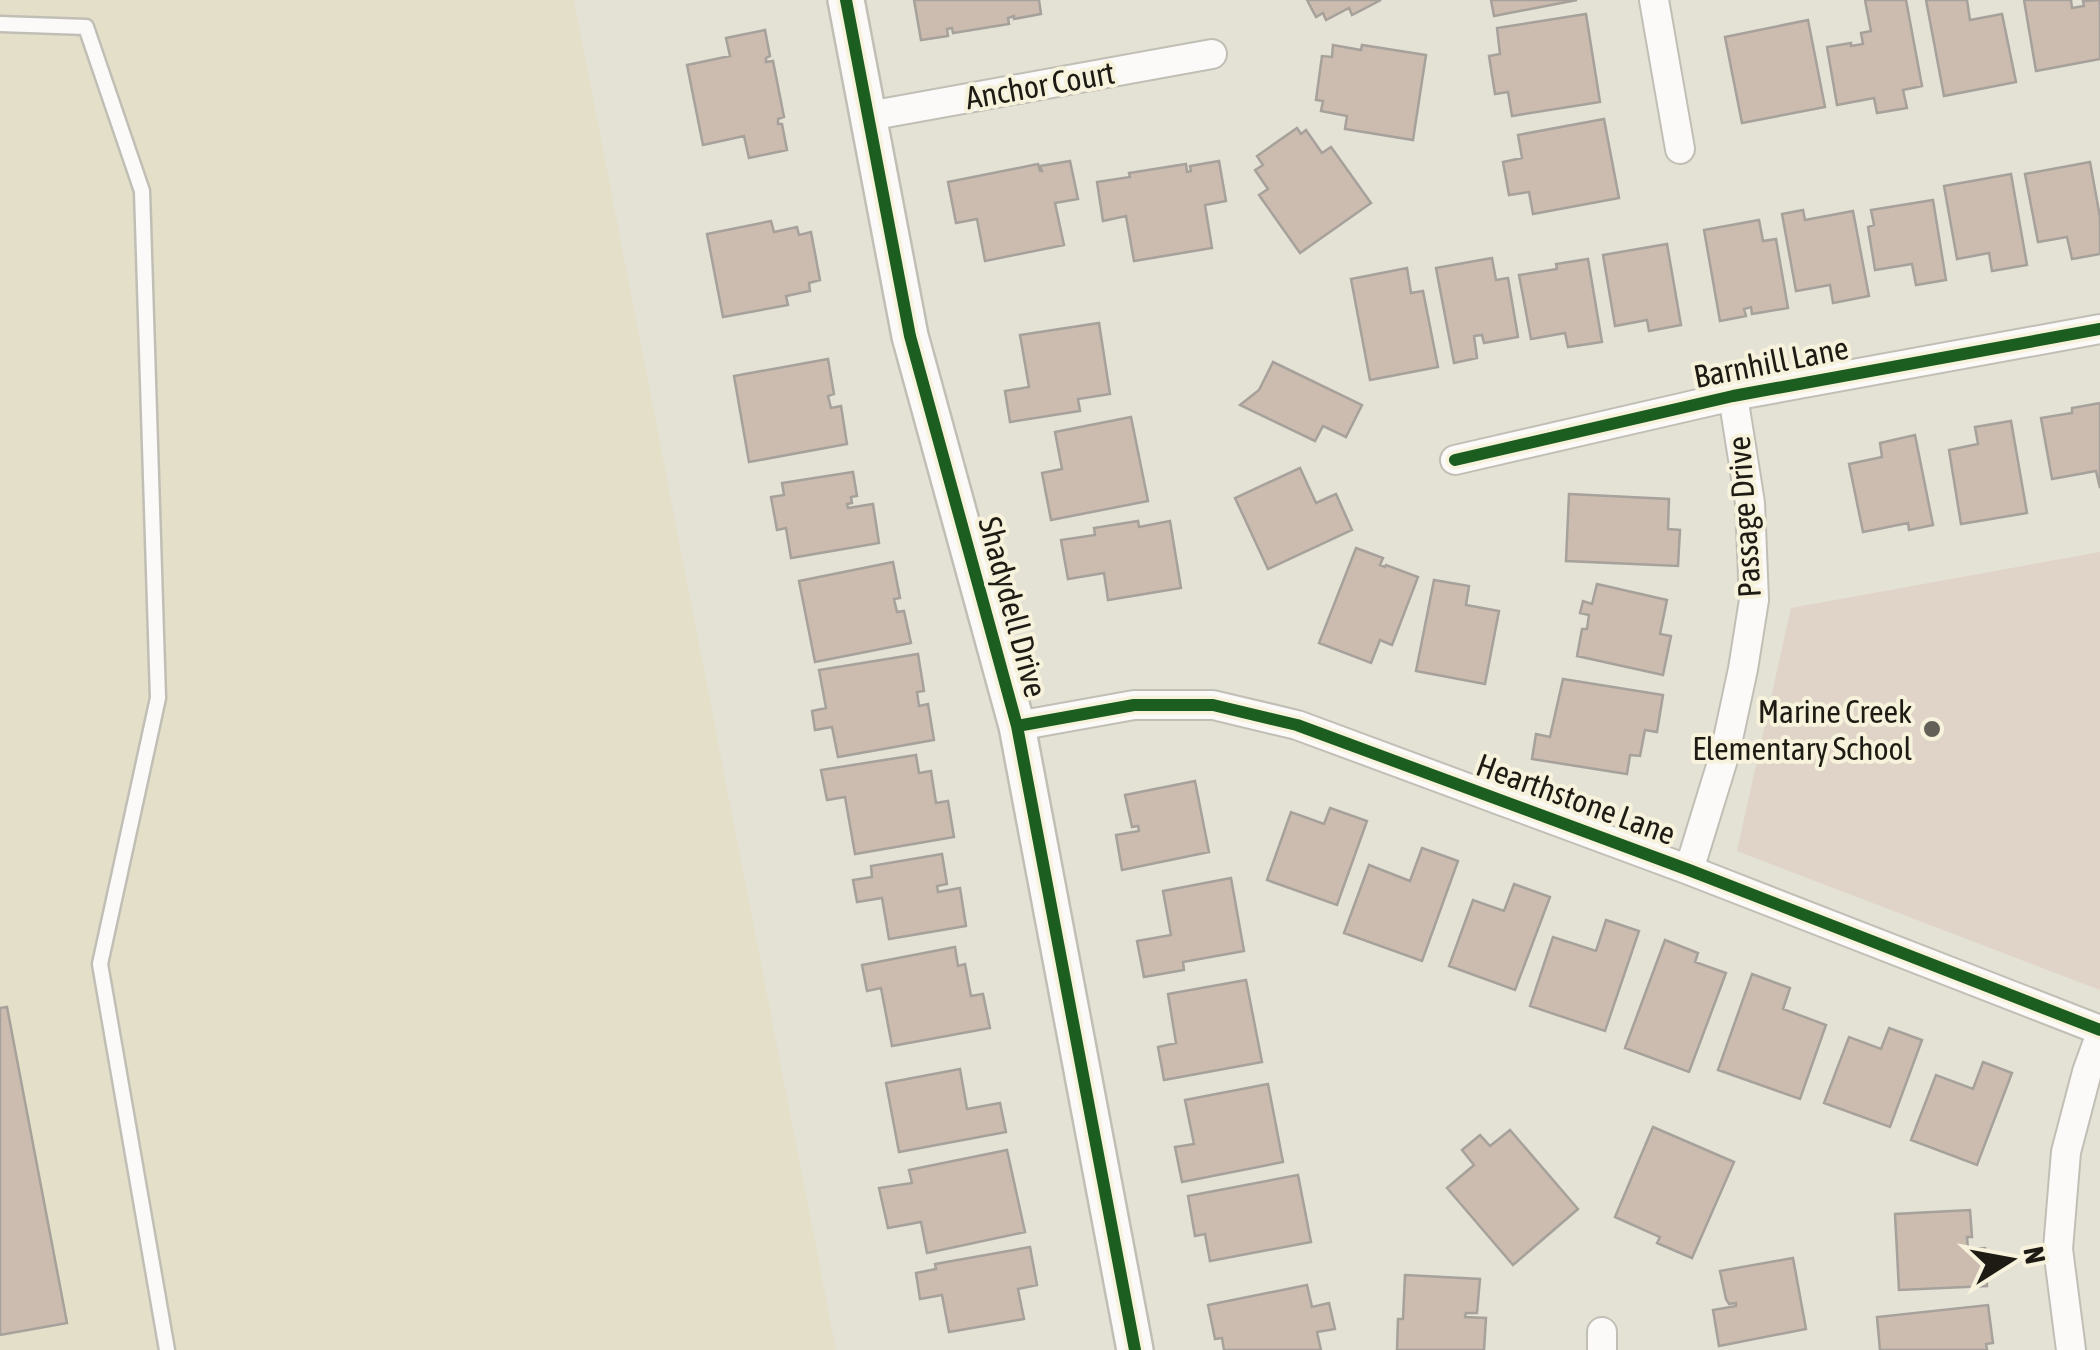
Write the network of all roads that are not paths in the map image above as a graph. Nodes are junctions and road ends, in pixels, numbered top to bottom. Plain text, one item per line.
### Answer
1 (846, 0) edge
2 (1654, 0) edge
3 (0, 24) edge
4 (1212, 54) dead end
5 (868, 116) junction
6 (1680, 150) dead end
7 (2100, 329) edge
8 (1733, 396) junction
9 (1455, 460) dead end
10 (1016, 726) junction
11 (1689, 870) junction
12 (2100, 1033) edge
13 (167, 1350) edge
14 (1135, 1350) edge
15 (2070, 1350) edge

1 - 5 street, Shadydell Drive
2 - 6 street
3 - 13 lane
4 - 5 street, Anchor Court
5 - 10 street, Shadydell Drive
7 - 8 street, Barnhill Lane
8 - 9 street, Barnhill Lane
8 - 11 street, Passage Drive
10 - 11 street, Hearthstone Lane
10 - 14 street, Shadydell Drive
11 - 12 street, Hearthstone Lane
12 - 15 street

